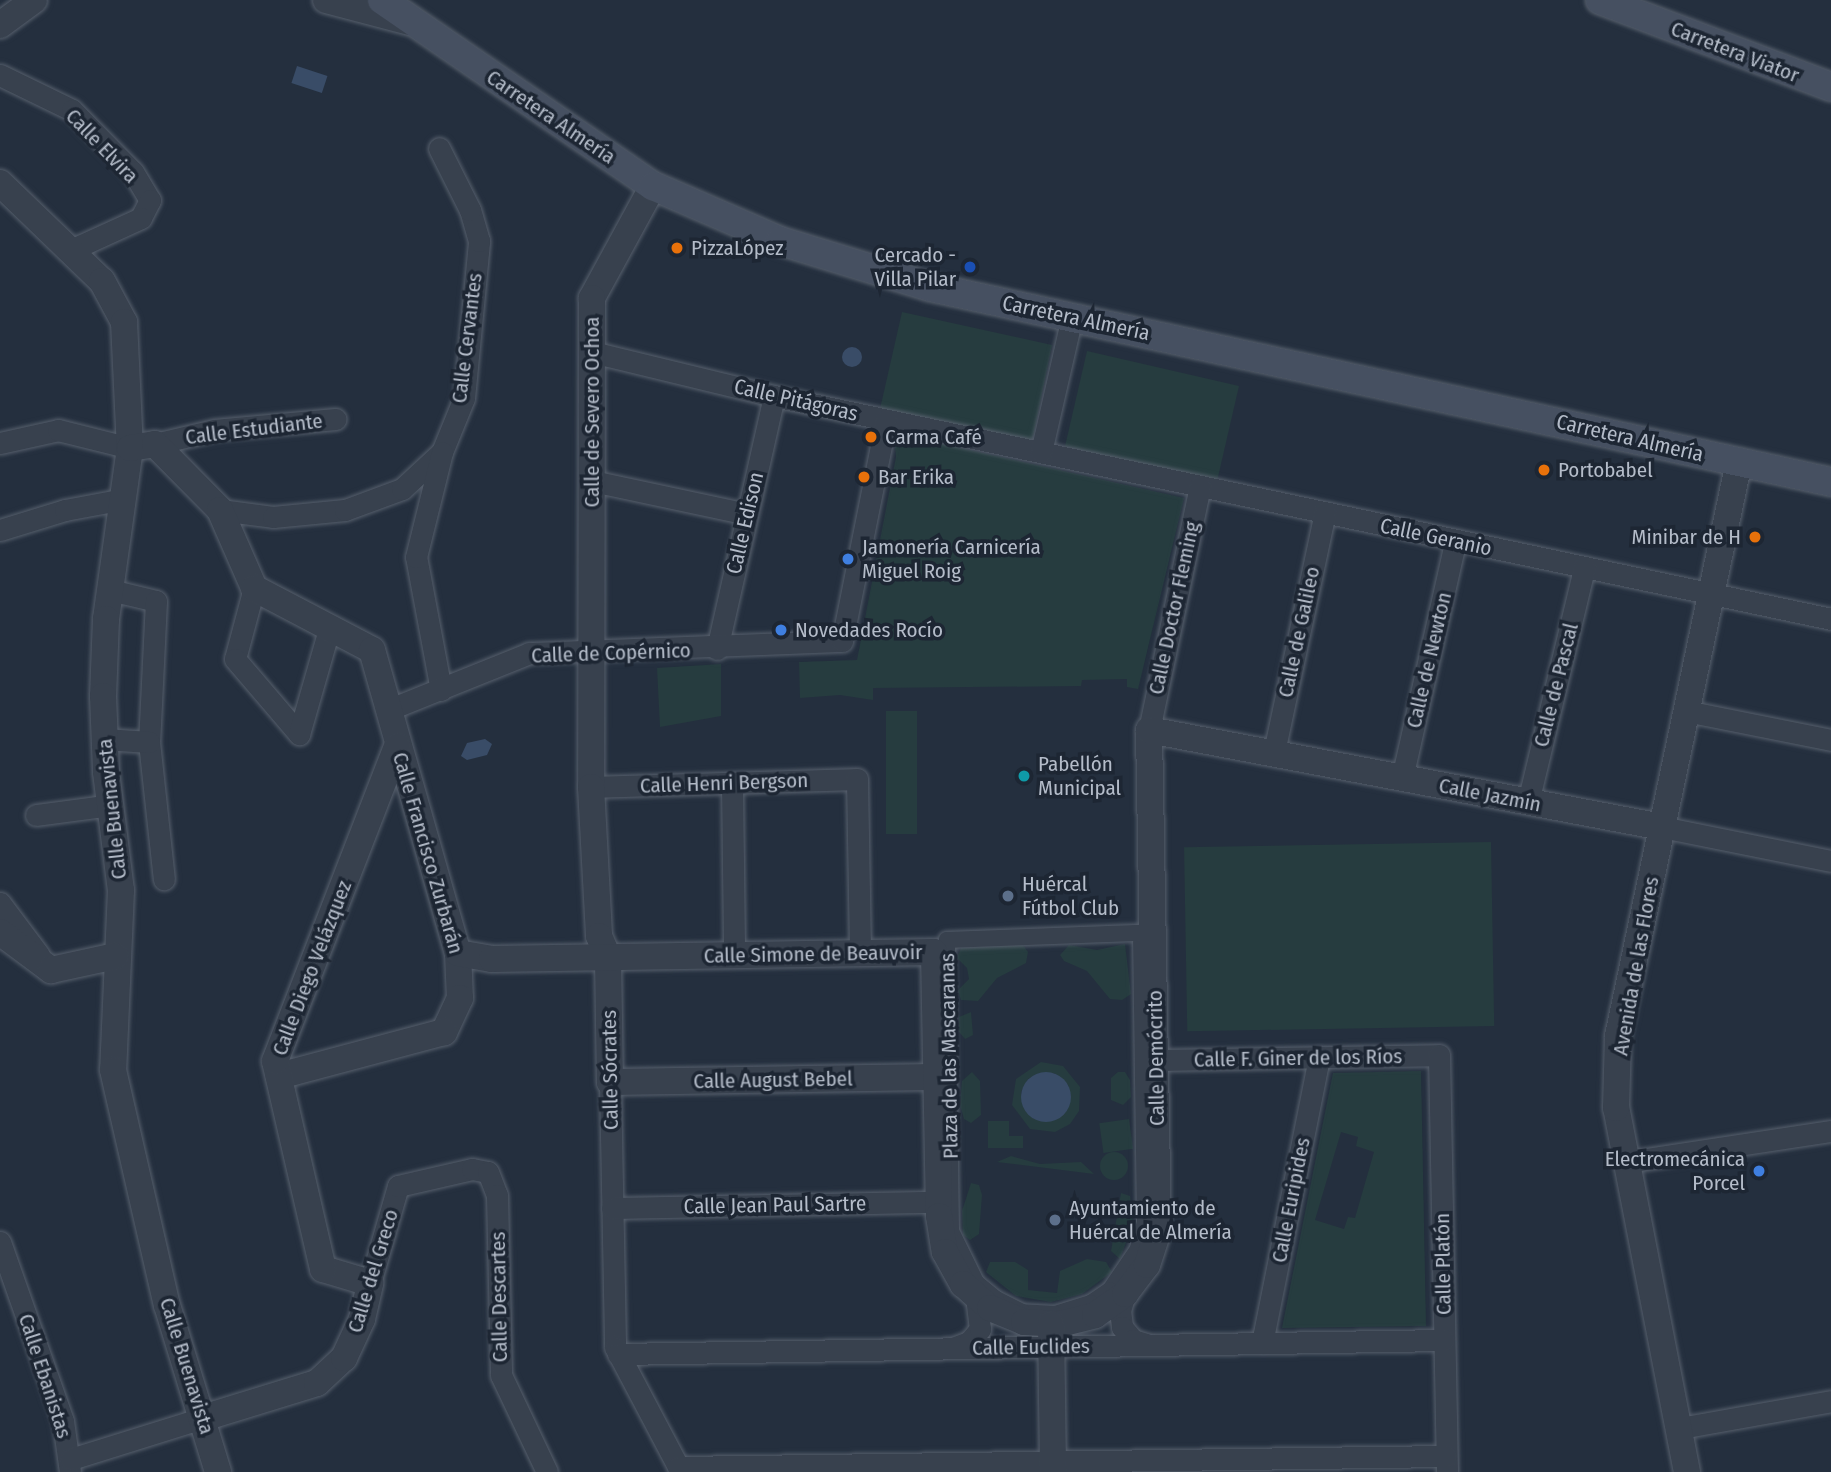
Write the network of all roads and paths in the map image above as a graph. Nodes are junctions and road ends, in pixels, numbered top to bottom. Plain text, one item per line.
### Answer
1 (34, 0) edge
2 (326, 0) edge
3 (382, 0) edge
4 (1600, 0) edge
5 (409, 22) junction
6 (0, 25) edge
7 (0, 75) edge
8 (1831, 87) edge
9 (439, 148) dead end
10 (0, 183) edge
11 (653, 186) junction
12 (73, 249) junction
13 (1072, 317) junction
14 (592, 352) junction
15 (774, 397) junction
16 (336, 419) dead end
17 (886, 420) junction
18 (0, 443) edge
19 (143, 446) junction
20 (442, 452) junction
21 (1041, 452) junction
22 (1739, 462) junction
23 (592, 481) junction
24 (1831, 482) edge
25 (1200, 486) junction
26 (124, 499) junction
27 (220, 510) junction
28 (1325, 512) junction
29 (747, 514) junction
30 (0, 530) edge
31 (1455, 543) junction
32 (1584, 568) junction
33 (254, 588) junction
34 (110, 590) junction
35 (1711, 595) junction
36 (1831, 619) edge
37 (330, 626) junction
38 (717, 649) junction
39 (593, 654) junction
40 (441, 690) junction
41 (390, 709) junction
42 (1686, 711) junction
43 (1149, 730) junction
44 (104, 738) junction
45 (1831, 740) edge
46 (149, 742) junction
47 (397, 746) junction
48 (1274, 752) junction
49 (1402, 778) junction
50 (732, 783) junction
51 (591, 788) junction
52 (1528, 802) junction
53 (111, 805) junction
54 (36, 815) dead end
55 (1662, 827) junction
56 (1831, 861) edge
57 (164, 878) dead end
58 (0, 904) edge
59 (0, 932) edge
60 (458, 953) junction
61 (860, 953) junction
62 (734, 955) junction
63 (116, 956) junction
64 (608, 957) junction
65 (51, 970) junction
66 (1439, 1055) joint
67 (1319, 1057) junction
68 (1156, 1060) junction
69 (279, 1076) junction
70 (936, 1077) junction
71 (610, 1082) junction
72 (1831, 1131) edge
73 (1626, 1163) junction
74 (472, 1169) joint
75 (939, 1202) junction
76 (612, 1208) junction
77 (1, 1251) edge
78 (370, 1283) junction
79 (1125, 1294) junction
80 (976, 1297) junction
81 (1012, 1308) joint
82 (1051, 1336) junction
83 (1444, 1340) junction
84 (1262, 1343) junction
85 (1154, 1345) junction
86 (949, 1348) junction
87 (618, 1353) junction
88 (1831, 1401) edge
89 (203, 1418) junction
90 (1680, 1428) junction
91 (1330, 1464) edge
92 (1446, 1464) edge
93 (1202, 1465) edge
94 (71, 1466) edge
95 (1053, 1467) edge
96 (680, 1470) edge
97 (218, 1472) edge
98 (547, 1472) edge
99 (1687, 1472) edge

1 - 6 street
2 - 5 street
3 - 5 main road, Carretera Almería
4 - 8 main road, Carretera Viator
5 - 11 main road, Carretera Almería
7 - 12 street, Calle Elvira
9 - 20 street, Calle Cervantes
10 - 12 street, Calle Buenavista
11 - 13 main road, Carretera Almería
11 - 14 street, Calle de Severo Ochoa
12 - 19 street, Calle Buenavista
13 - 21 street
13 - 22 main road, Carretera Almería
14 - 15 street, Calle Pitágoras
14 - 23 street, Calle de Severo Ochoa
15 - 17 street, Calle Pitágoras
15 - 29 street, Calle Edison
16 - 19 street, Calle Estudiante
17 - 21 street, Calle Pitágoras
17 - 38 street, Calle de Copérnico
18 - 19 street
19 - 26 street, Calle Buenavista
19 - 27 street
20 - 27 street, Calle Cervantes
20 - 40 street
21 - 25 street, Calle Geranio
22 - 24 main road, Carretera Almería
22 - 35 street, Avenida de las Flores
23 - 29 street
23 - 39 street, Calle de Severo Ochoa
25 - 28 street, Calle Geranio
25 - 43 street, Calle Doctor Fleming
26 - 30 street
26 - 34 street, Calle Buenavista
27 - 33 street
28 - 31 street, Calle Geranio
28 - 48 street, Calle de Galileo
29 - 38 street, Calle Edison
31 - 32 street, Calle Geranio
31 - 49 street, Calle de Newton
32 - 35 street, Calle Geranio
32 - 52 street, Calle de Pascal
33 - 37 street, Calle Francisco Zurbarán
33 - 37 street
34 - 44 street, Calle Buenavista
34 - 46 street
35 - 36 street, Calle Geranio
35 - 42 street, Avenida de las Flores
37 - 41 street, Calle Francisco Zurbarán
38 - 39 street, Calle de Copérnico
39 - 40 street, Calle de Copérnico
39 - 51 street, Calle Sócrates
40 - 41 street, Calle de Copérnico
41 - 47 street, Calle Francisco Zurbarán
42 - 45 street
42 - 55 street, Avenida de las Flores
43 - 48 street, Calle Jazmín
43 - 68 street, Calle Demócrito
44 - 46 street
44 - 53 street, Calle Buenavista
46 - 57 street
47 - 60 street, Calle Francisco Zurbarán
47 - 69 street, Calle Diego Velázquez
48 - 49 street, Calle Jazmín
49 - 52 street, Calle Jazmín
50 - 51 street, Calle Henri Bergson
50 - 61 street, Calle Henri Bergson
50 - 62 street
51 - 64 street, Calle Sócrates
52 - 55 street, Calle Jazmín
53 - 54 street
53 - 63 street, Calle Buenavista
55 - 56 street, Calle Jazmín
55 - 73 street, Avenida de las Flores
58 - 65 street
59 - 65 street
60 - 64 street, Calle Simone de Beauvoir
60 - 69 street, Calle Francisco Zurbarán
61 - 62 street, Calle Simone de Beauvoir
61 - 70 street, Calle Simone de Beauvoir
62 - 64 street, Calle Simone de Beauvoir
63 - 65 street
63 - 89 street, Calle Buenavista
64 - 71 street, Calle Sócrates
66 - 67 street, Calle F. Giner de los Ríos
66 - 83 street, Calle Platón
67 - 68 street, Calle F. Giner de los Ríos
67 - 84 street, Calle Euripides
68 - 79 street, Calle Demócrito
69 - 78 street, Calle Diego Velázquez
70 - 71 street, Calle August Bebel
70 - 75 street
71 - 76 street, Calle Sócrates
72 - 73 street
73 - 90 street, Avenida de las Flores
74 - 78 street, Calle del Greco
74 - 98 street, Calle Descartes
75 - 76 street, Calle Jean Paul Sartre
75 - 80 street
76 - 87 street, Calle Sócrates
77 - 94 street, Calle Ebanistas
78 - 89 street, Calle del Greco
79 - 82 street, Calle Demócrito
79 - 85 street
80 - 82 street
80 - 86 street
81 - 81 street, Plaza de las Mascaranas
82 - 85 street, Calle Euclides
82 - 86 street, Calle Euclides
82 - 95 street
83 - 84 street, Calle Euclides
83 - 92 street, Calle Platón
84 - 85 street, Calle Euclides
86 - 87 street, Calle Euclides
87 - 96 street, Calle Sócrates
88 - 90 street
89 - 94 street
89 - 97 street, Calle Buenavista
90 - 99 street, Avenida de las Flores
91 - 92 street
91 - 93 street
93 - 95 street
95 - 96 street

